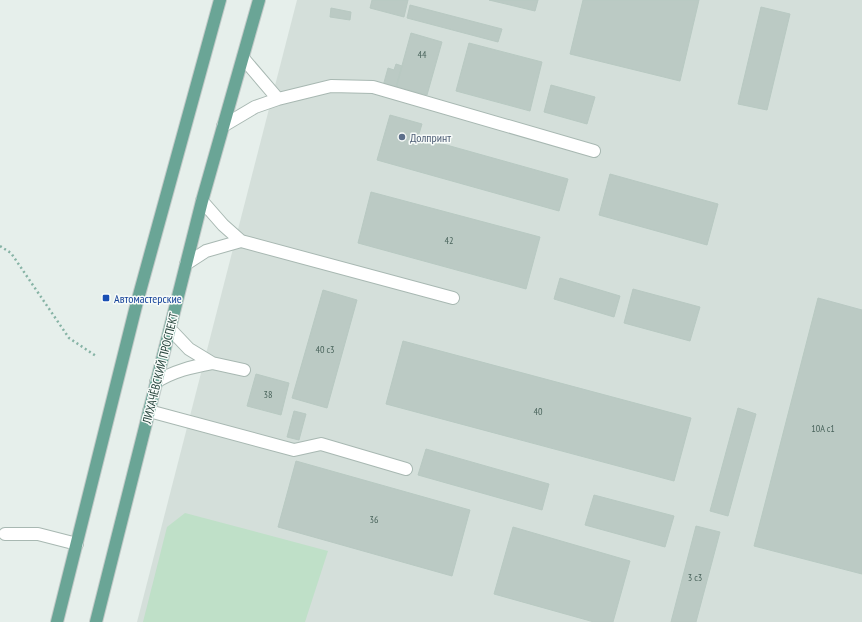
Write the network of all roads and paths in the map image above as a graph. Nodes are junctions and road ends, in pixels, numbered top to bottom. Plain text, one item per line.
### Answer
1 (220, 0) edge
2 (259, 0) edge
3 (243, 58) junction
4 (278, 99) junction
5 (223, 126) junction
6 (594, 151) dead end
7 (202, 201) junction
8 (241, 241) junction
9 (0, 246) edge
10 (186, 264) junction
11 (453, 298) dead end
12 (170, 329) junction
13 (96, 356) dead end
14 (212, 364) junction
15 (244, 370) dead end
16 (156, 382) junction
17 (149, 411) junction
18 (406, 469) dead end
19 (5, 534) dead end
20 (76, 544) junction
21 (57, 622) edge
22 (96, 622) edge

1 - 20 main road
2 - 3 main road, ЛИХАЧЁВСКИЙ ПРОСПЕКТ
3 - 4 lane
3 - 5 main road, ЛИХАЧЁВСКИЙ ПРОСПЕКТ
4 - 5 lane
4 - 6 lane
5 - 7 main road, ЛИХАЧЁВСКИЙ ПРОСПЕКТ
7 - 8 lane
7 - 10 main road, ЛИХАЧЁВСКИЙ ПРОСПЕКТ
8 - 10 lane
8 - 11 lane
9 - 13 path
10 - 12 main road, ЛИХАЧЁВСКИЙ ПРОСПЕКТ
12 - 14 lane
12 - 16 main road, ЛИХАЧЁВСКИЙ ПРОСПЕКТ
14 - 15 lane
14 - 16 lane
16 - 17 main road, ЛИХАЧЁВСКИЙ ПРОСПЕКТ
17 - 18 lane
17 - 22 main road, ЛИХАЧЁВСКИЙ ПРОСПЕКТ
19 - 20 lane
20 - 21 main road

